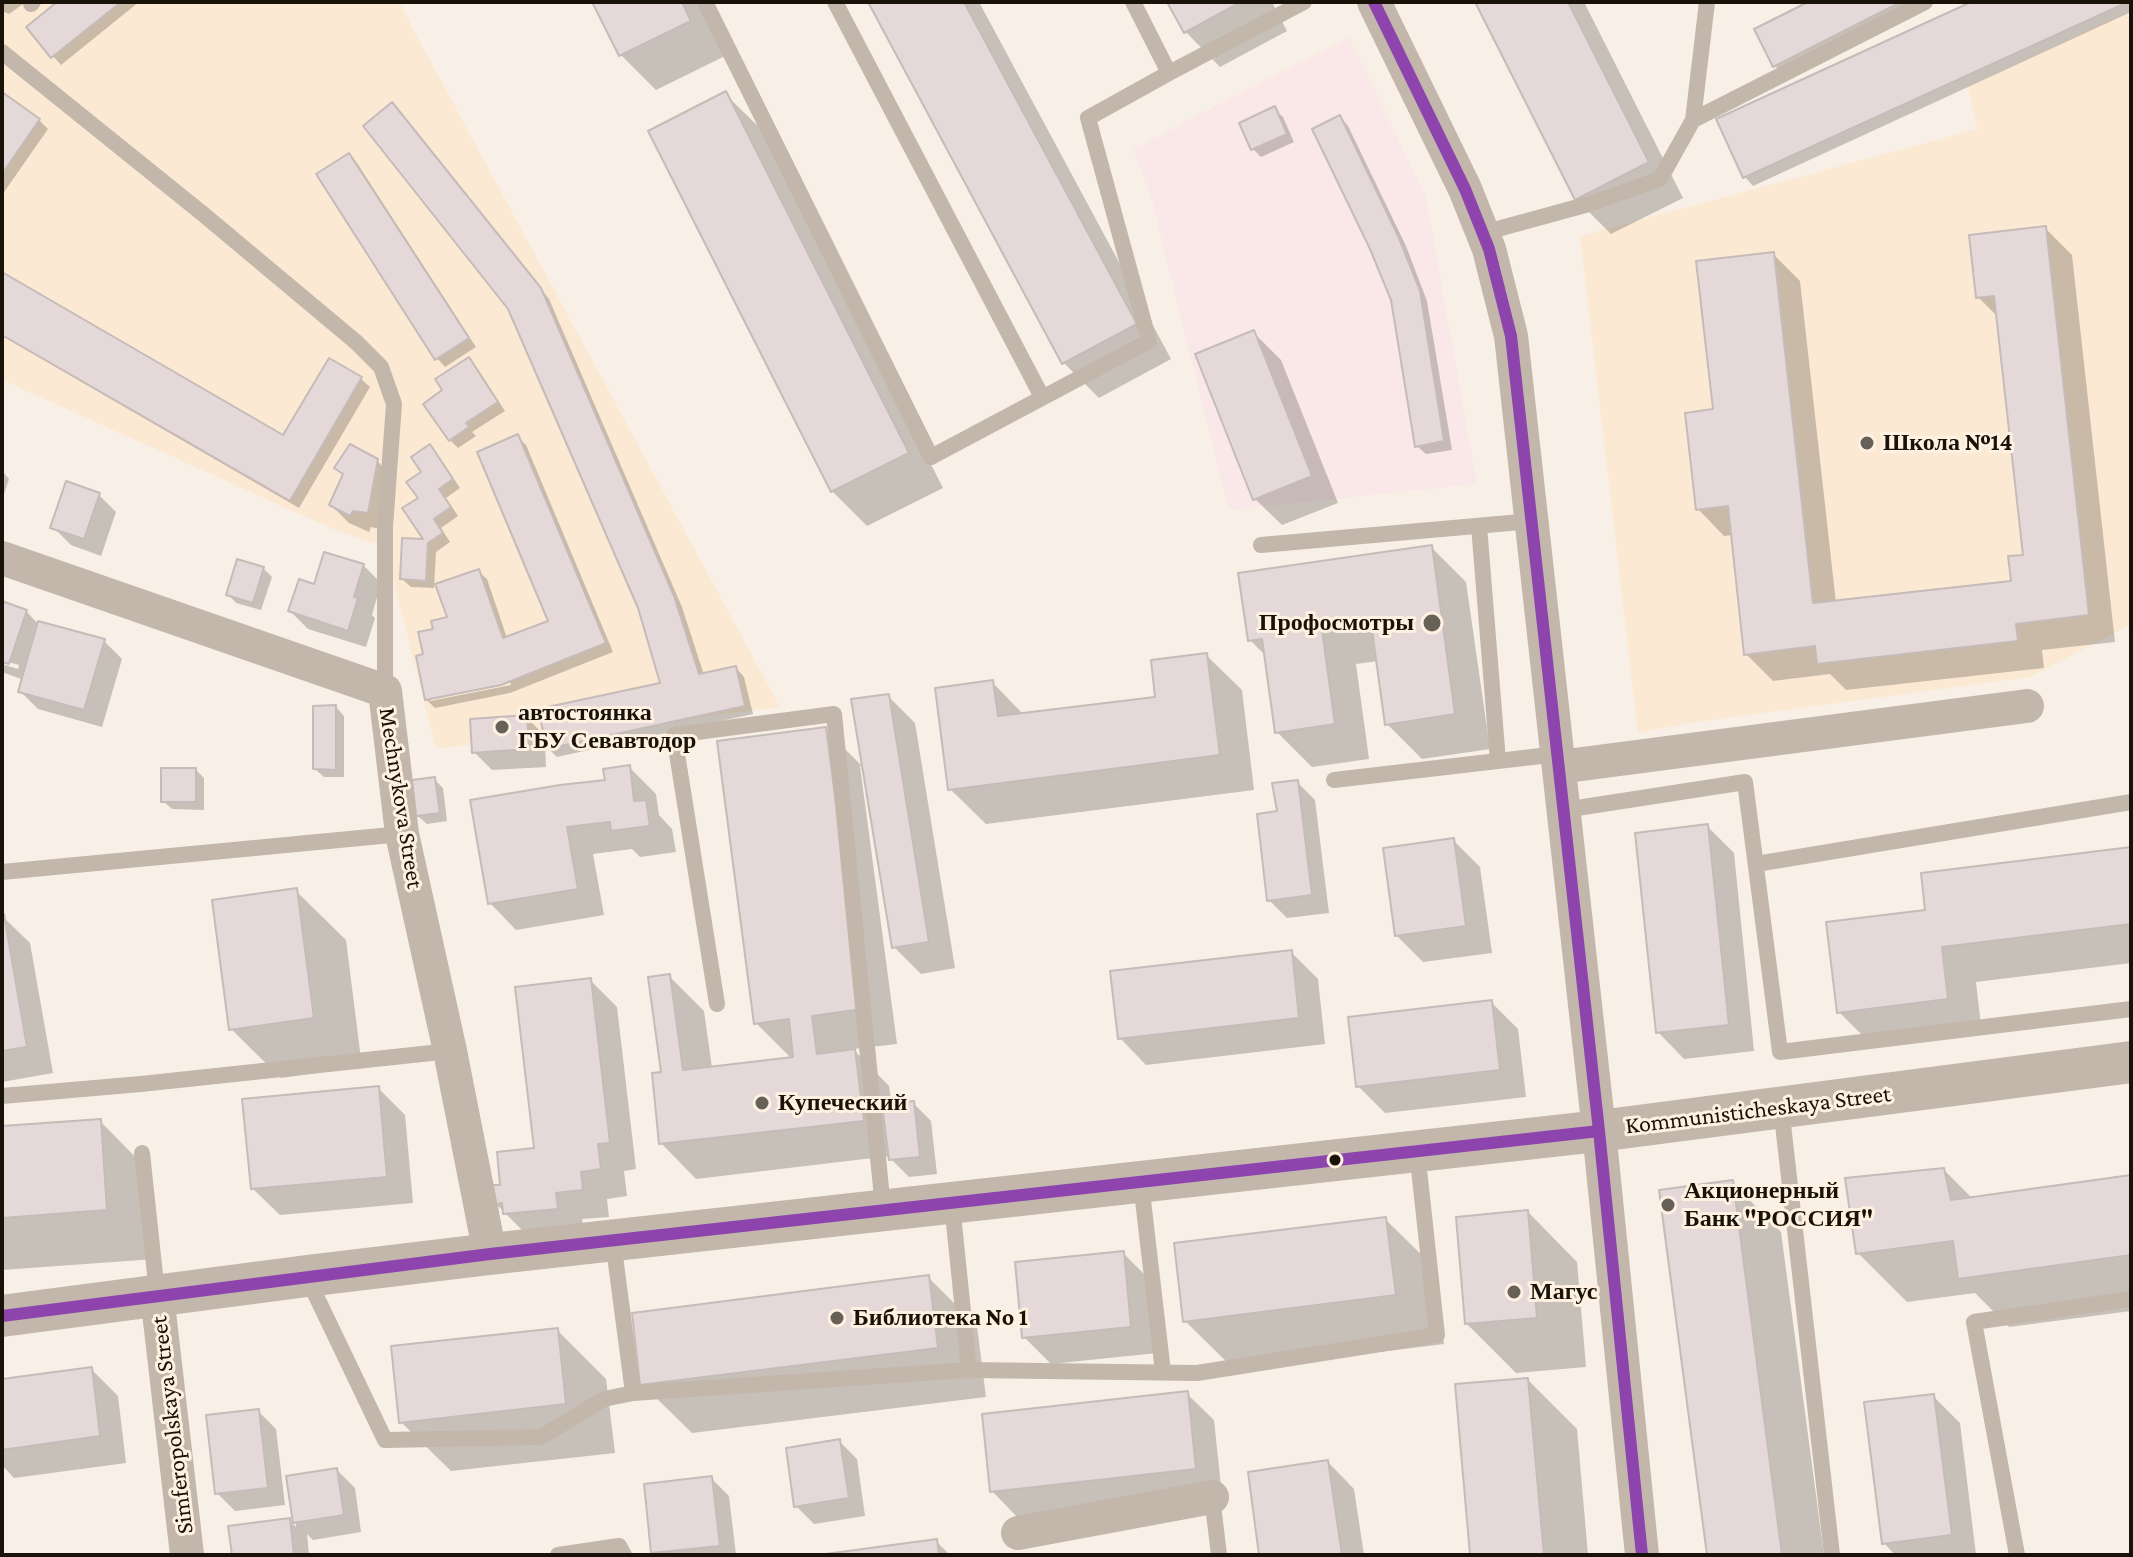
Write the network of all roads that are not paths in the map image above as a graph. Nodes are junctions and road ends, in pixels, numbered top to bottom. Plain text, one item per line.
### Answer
1 (705, 2) edge
2 (835, 2) edge
3 (1133, 2) edge
4 (1304, 2) edge
5 (1374, 2) edge
6 (1722, 2) edge
7 (1925, 2) edge
8 (1707, 6) edge
9 (2, 52) edge
10 (1169, 73) junction
11 (1693, 120) junction
12 (1483, 233) junction
13 (1042, 397) junction
14 (1532, 521) junction
15 (1479, 526) junction
16 (1261, 545) dead end
17 (2, 558) edge
18 (385, 691) junction
19 (2027, 706) dead end
20 (1558, 760) junction
21 (1498, 761) junction
22 (1334, 780) dead end
23 (2131, 802) edge
24 (1564, 810) junction
25 (402, 834) junction
26 (1756, 864) junction
27 (2, 872) edge
28 (717, 1004) dead end
29 (2131, 1009) edge
30 (450, 1051) junction
31 (2131, 1062) edge
32 (2, 1096) edge
33 (1781, 1107) junction
34 (1599, 1131) junction
35 (1417, 1151) junction
36 (142, 1153) dead end
37 (1141, 1182) junction
38 (951, 1202) junction
39 (884, 1210) junction
40 (613, 1241) junction
41 (490, 1254) junction
42 (307, 1276) junction
43 (157, 1295) junction
44 (2131, 1299) edge
45 (2, 1316) edge
46 (969, 1370) junction
47 (1163, 1372) junction
48 (633, 1393) junction
49 (1212, 1497) joint
50 (1018, 1533) dead end
51 (187, 1555) edge
52 (558, 1555) edge
53 (624, 1555) edge
54 (1219, 1555) edge
55 (1642, 1555) edge
56 (1832, 1555) edge
57 (2017, 1555) edge

1 - 13 lane
2 - 13 lane
3 - 10 lane
4 - 10 lane
5 - 12 street
6 - 8 lane
7 - 11 lane
8 - 11 lane
9 - 18 lane
10 - 13 lane
11 - 12 lane
12 - 14 street
14 - 15 lane
14 - 20 street
15 - 16 lane
15 - 21 lane
17 - 18 street, Mechnykova Street
18 - 25 street, Mechnykova Street
19 - 20 street
20 - 21 lane
20 - 24 street
21 - 22 lane
23 - 26 lane
24 - 26 lane
24 - 34 street
25 - 27 lane
25 - 30 street, Mechnykova Street
26 - 29 lane
28 - 39 lane
30 - 32 lane
30 - 41 street, Mechnykova Street
31 - 33 street, Kommunisticheskaya Street
33 - 34 street, Kommunisticheskaya Street
33 - 56 lane
34 - 35 street, Kommunisticheskaya Street
34 - 55 street
35 - 37 street, Kommunisticheskaya Street
35 - 47 lane
36 - 43 lane
37 - 38 street, Kommunisticheskaya Street
37 - 47 lane
38 - 39 street, Kommunisticheskaya Street
38 - 46 lane
39 - 40 street, Kommunisticheskaya Street
40 - 41 street, Kommunisticheskaya Street
40 - 48 lane
41 - 42 street, Kommunisticheskaya Street
42 - 43 street, Kommunisticheskaya Street
42 - 48 lane
43 - 45 street, Kommunisticheskaya Street
43 - 51 street, Simferopolskaya Street
44 - 57 lane
46 - 47 lane
46 - 48 lane
49 - 50 street
49 - 54 lane
52 - 53 lane

